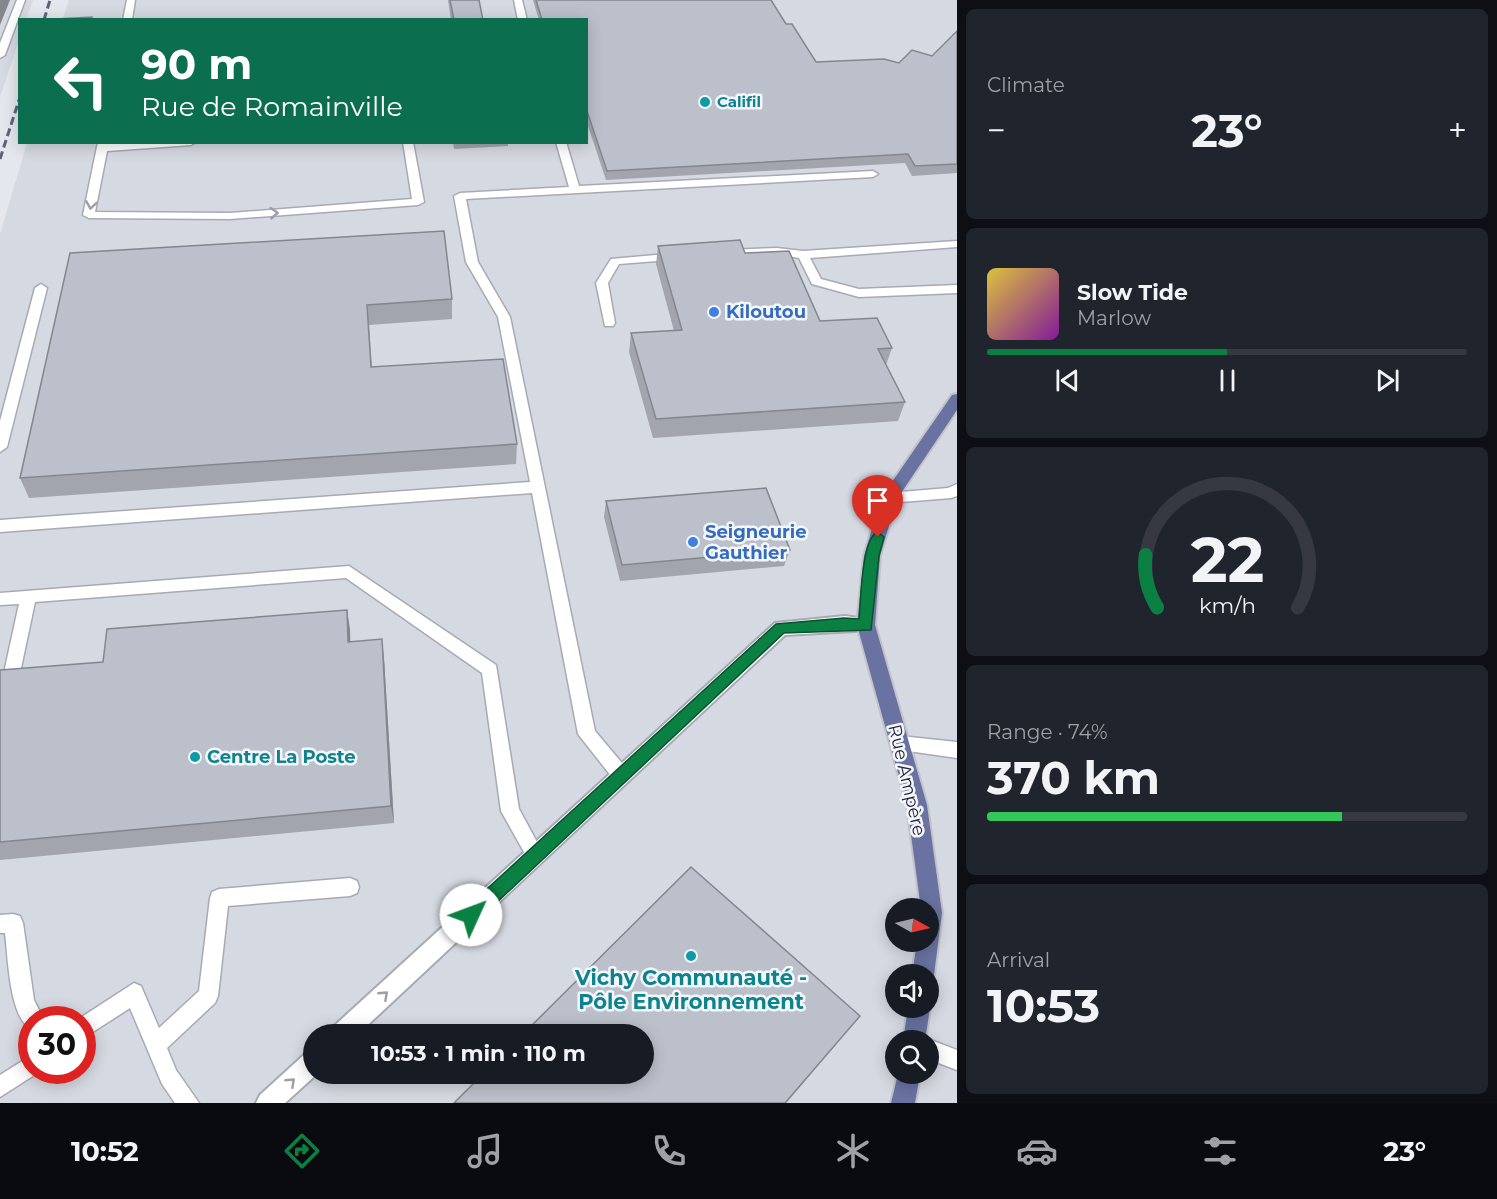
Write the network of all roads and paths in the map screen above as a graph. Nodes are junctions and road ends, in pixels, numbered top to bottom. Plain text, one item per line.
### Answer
1 (21, 0) edge
2 (131, 0) edge
3 (518, 0) edge
4 (127, 18) edge
5 (522, 18) edge
6 (0, 55) edge
7 (132, 144) edge
8 (408, 144) edge
9 (562, 144) edge
10 (102, 145) edge
11 (873, 174) dead end
12 (575, 190) junction
13 (957, 244) edge
14 (803, 255) junction
15 (41, 288) dead end
16 (957, 289) edge
17 (609, 323) dead end
18 (957, 399) edge
19 (0, 447) edge
20 (538, 487) junction
21 (957, 489) edge
22 (889, 498) junction
23 (0, 526) edge
24 (28, 597) junction
25 (0, 599) edge
26 (866, 626) junction
27 (13, 668) edge
28 (900, 744) junction
29 (957, 750) edge
30 (621, 775) junction
31 (536, 855) junction
32 (350, 887) dead end
33 (930, 898) edge
34 (0, 924) edge
35 (26, 1006) edge
36 (96, 1019) edge
37 (353, 1024) edge
38 (156, 1045) junction
39 (939, 1053) edge
40 (957, 1060) edge
41 (303, 1071) edge
42 (18, 1075) edge
43 (907, 1084) edge
44 (0, 1087) edge
45 (188, 1103) edge
46 (268, 1103) edge
47 (903, 1103) edge

1 - 6 lane
2 - 4 lane
3 - 5 lane
7 - 10 lane
10 -> 8 lane
9 - 12 lane
11 - 12 lane
12 - 20 lane
13 - 14 lane
14 - 16 lane
14 - 17 lane
15 - 19 lane
18 - 22 main road
20 - 23 lane
20 - 30 lane
21 - 22 lane
22 - 26 main road
24 - 25 lane
24 - 27 lane
24 - 31 lane
26 - 28 main road, Rue Ampère
26 - 30 street
28 - 29 lane
28 - 33 main road, Rue Ampère
30 - 31 street
37 -> 31 street
32 - 38 lane
34 - 35 lane
36 - 38 lane
38 - 45 lane
39 - 40 lane
46 -> 41 street
42 - 44 lane
43 - 47 main road

